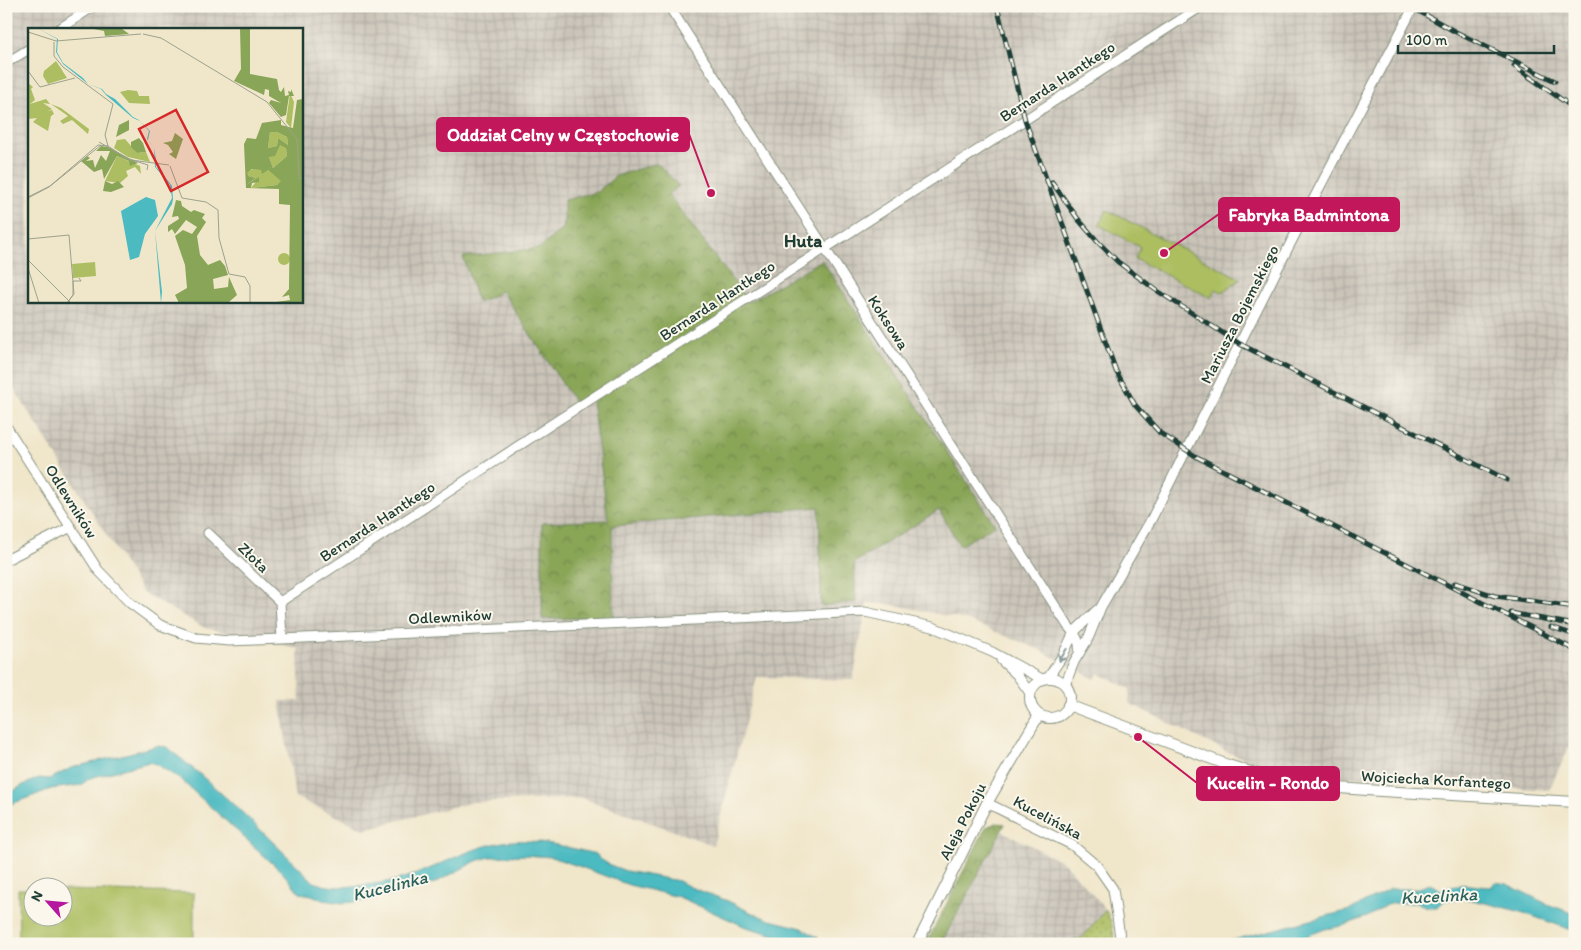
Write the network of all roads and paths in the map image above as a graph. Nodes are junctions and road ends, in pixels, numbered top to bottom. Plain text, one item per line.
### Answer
1 (94, 6) edge
2 (669, 6) edge
3 (1202, 6) edge
4 (1414, 6) edge
5 (61, 28) edge
6 (28, 49) edge
7 (6, 63) edge
8 (824, 249) junction
9 (6, 426) edge
10 (71, 527) junction
11 (208, 533) dead end
12 (6, 560) edge
13 (280, 602) junction
14 (1101, 607) junction
15 (1074, 632) junction
16 (282, 639) junction
17 (992, 652) junction
18 (1079, 654) junction
19 (1045, 678) junction
20 (1065, 685) junction
21 (1030, 693) junction
22 (1068, 705) junction
23 (1039, 715) junction
24 (1575, 802) edge
25 (987, 803) junction
26 (1120, 939) edge
27 (919, 941) edge

1 - 5 street
2 - 8 street, Koksowa
3 - 8 street, Bernarda Hantkego
4 - 14 street, Mariusza Bojemskiego
6 - 7 street
8 - 13 street, Bernarda Hantkego
8 - 15 street, Koksowa
9 - 10 street, Odlewników
10 - 12 street
10 - 16 street, Odlewników
11 - 13 street, Złota
13 - 16 street
14 - 15 street, Mariusza Bojemskiego
14 - 18 street, Mariusza Bojemskiego
15 - 18 street, Koksowa
15 -> 19 street, Mariusza Bojemskiego
16 - 17 street, Odlewników
17 - 19 street, Odlewników
17 - 21 street, Odlewników
18 - 20 street, Mariusza Bojemskiego
19 - 20 street
19 - 21 street
20 - 22 street
21 - 23 street
22 - 23 street
22 - 24 street, Wojciecha Korfantego
23 - 25 street, Aleja Pokoju
25 - 26 street, Kucelińska
25 - 27 street, Aleja Pokoju

